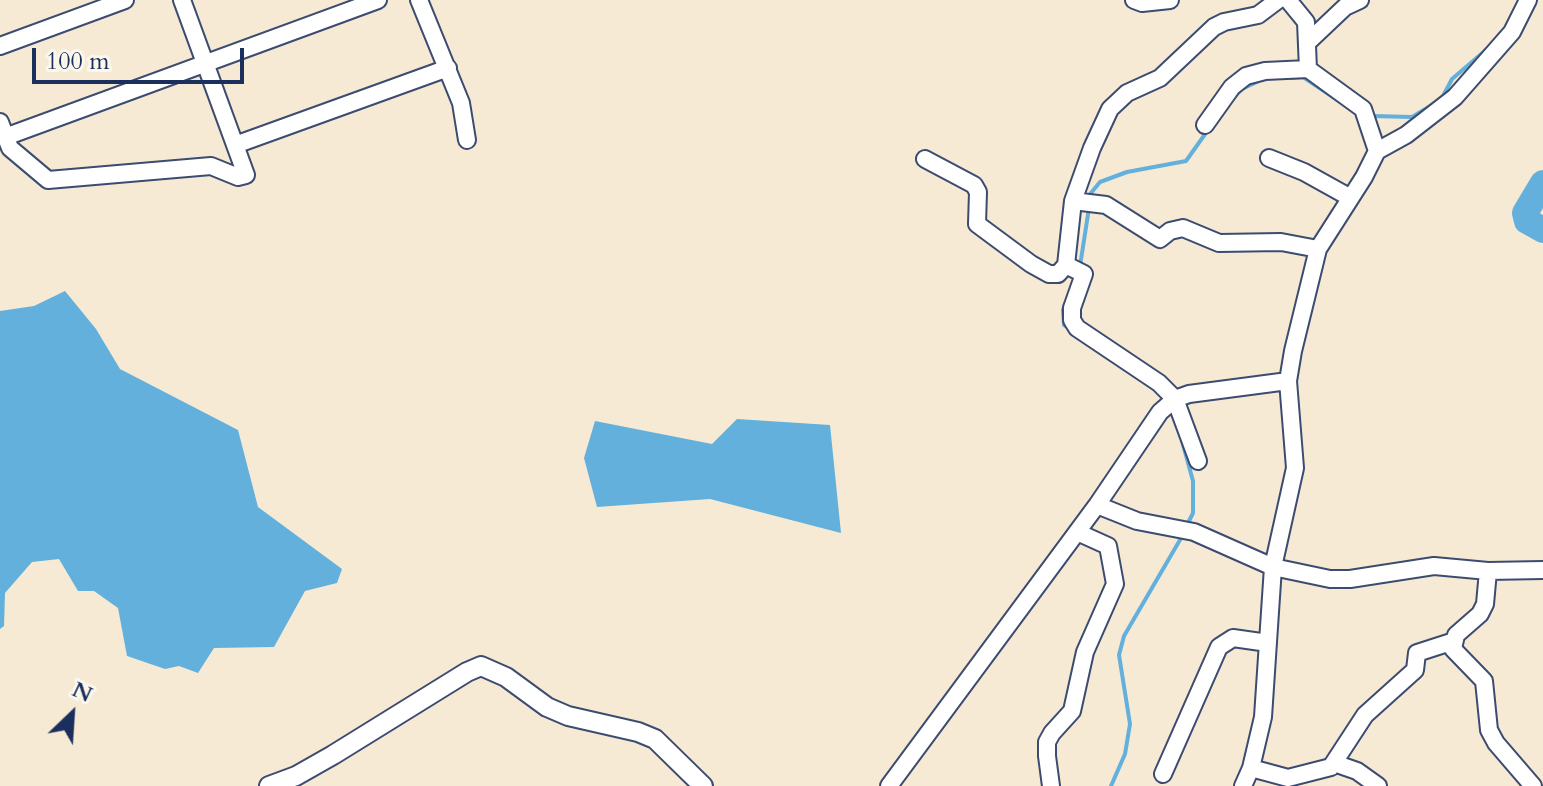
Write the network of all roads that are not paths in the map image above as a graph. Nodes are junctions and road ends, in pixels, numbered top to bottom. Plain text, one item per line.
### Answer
1 (125, 0) edge
2 (182, 0) edge
3 (378, 0) edge
4 (419, 0) edge
5 (1134, 0) edge
6 (1170, 0) edge
7 (1278, 0) edge
8 (1288, 0) edge
9 (1360, 0) edge
10 (1528, 0) edge
11 (1307, 43) junction
12 (0, 46) edge
13 (205, 64) junction
14 (448, 68) junction
15 (1308, 69) junction
16 (1205, 125) dead end
17 (3, 129) edge
18 (467, 140) dead end
19 (235, 145) junction
20 (1377, 151) junction
21 (1269, 158) dead end
22 (925, 159) dead end
23 (1349, 197) junction
24 (1073, 201) junction
25 (1318, 249) junction
26 (1066, 265) junction
27 (1288, 381) junction
28 (1175, 399) junction
29 (1198, 461) dead end
30 (1097, 505) junction
31 (1077, 532) junction
32 (1273, 567) junction
33 (1543, 570) edge
34 (1488, 571) junction
35 (1454, 641) junction
36 (1268, 643) junction
37 (1334, 763) junction
38 (1251, 768) junction
39 (1163, 774) dead end
40 (269, 786) edge
41 (703, 786) edge
42 (889, 786) edge
43 (1051, 786) edge
44 (1243, 786) edge
45 (1378, 786) edge
46 (1533, 786) edge

1 - 12 street
2 - 13 street
3 - 13 street
4 - 14 street
5 - 6 street
7 - 24 street
8 - 11 street
9 - 11 street
10 - 20 street
11 - 15 street
13 - 17 street
13 - 19 street
14 - 18 street
14 - 19 street
15 - 16 street
15 - 20 street
17 - 19 street
20 - 23 street
21 - 23 street
22 - 26 street
23 - 25 street
24 - 25 street
24 - 26 street
25 - 27 street
26 - 28 street
27 - 28 street
27 - 32 street
28 - 29 street
28 - 30 street
30 - 31 street
30 - 32 street
31 - 42 street
31 - 43 street
32 - 34 street
32 - 36 street
33 - 34 street
34 - 35 street
35 - 37 street
35 - 46 street
36 - 38 street
36 - 39 street
37 - 38 street
37 - 45 street
38 - 44 street
40 - 41 street

